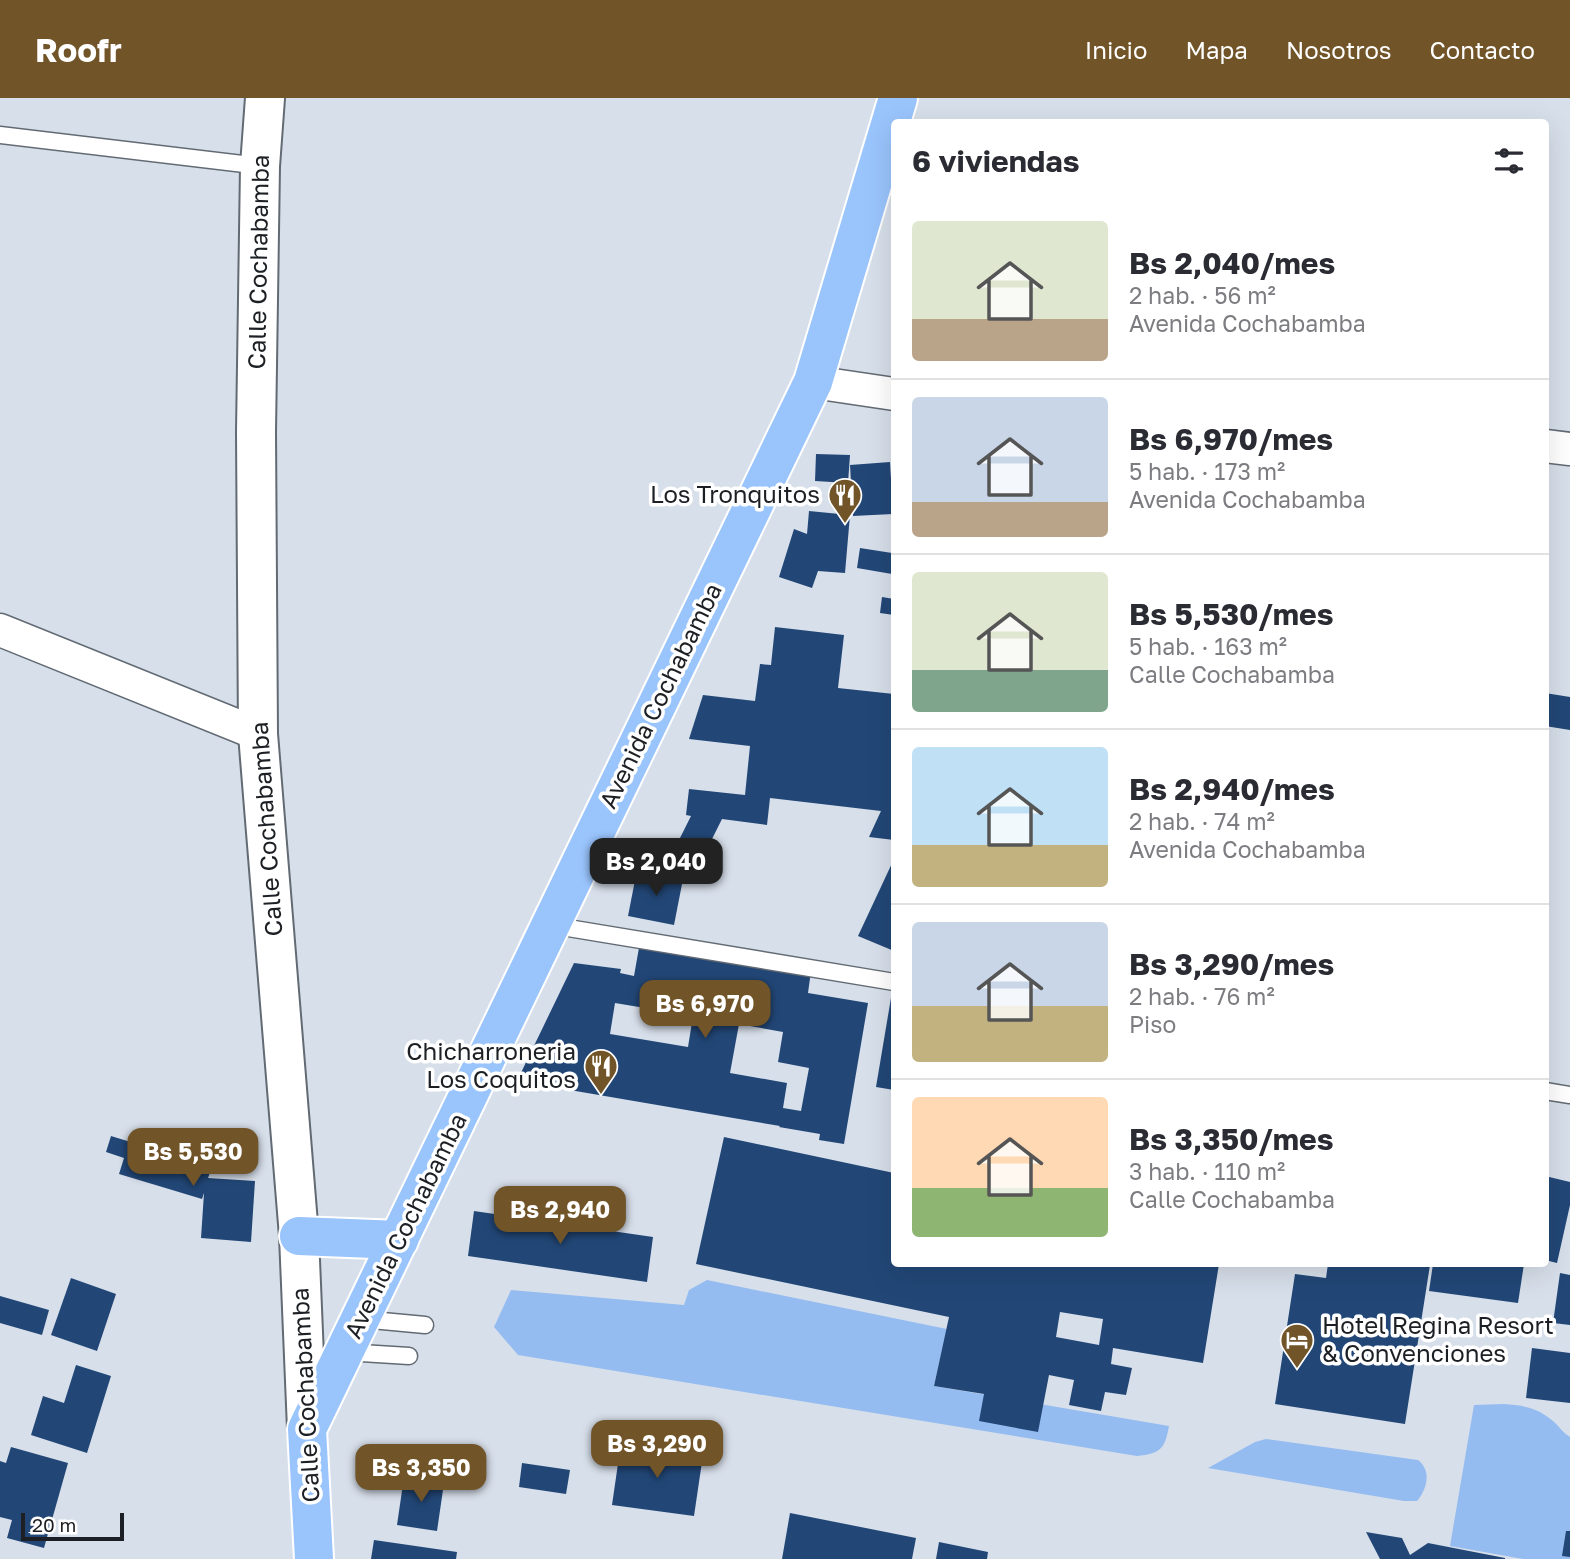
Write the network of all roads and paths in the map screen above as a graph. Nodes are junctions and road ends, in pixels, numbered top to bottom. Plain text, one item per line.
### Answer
1 (265, 98) edge
2 (898, 98) edge
3 (892, 119) edge
4 (891, 121) edge
5 (0, 135) edge
6 (260, 166) junction
7 (813, 382) junction
8 (891, 394) edge
9 (1549, 446) edge
10 (1570, 449) edge
11 (0, 629) edge
12 (258, 734) junction
13 (550, 925) junction
14 (891, 982) edge
15 (1549, 1092) edge
16 (1570, 1095) edge
17 (299, 1236) junction
18 (399, 1240) junction
19 (425, 1325) dead end
20 (352, 1336) junction
21 (409, 1356) dead end
22 (307, 1429) junction
23 (314, 1559) edge

1 - 6 street, Calle Cochabamba
2 - 3 main road, Avenida Cochabamba
4 - 7 main road, Avenida Cochabamba
5 - 6 lane
6 - 12 street, Calle Cochabamba
7 - 8 street
7 - 13 main road, Avenida Cochabamba
9 - 10 street
11 - 12 street
12 - 17 street, Calle Cochabamba
13 - 14 lane
13 - 18 main road, Avenida Cochabamba
15 - 16 lane
17 - 18 main road
17 - 22 street, Calle Cochabamba
18 - 20 main road, Avenida Cochabamba
19 - 20 lane
20 - 21 lane
20 - 22 main road, Avenida Cochabamba
22 - 23 main road, Calle Cochabamba

